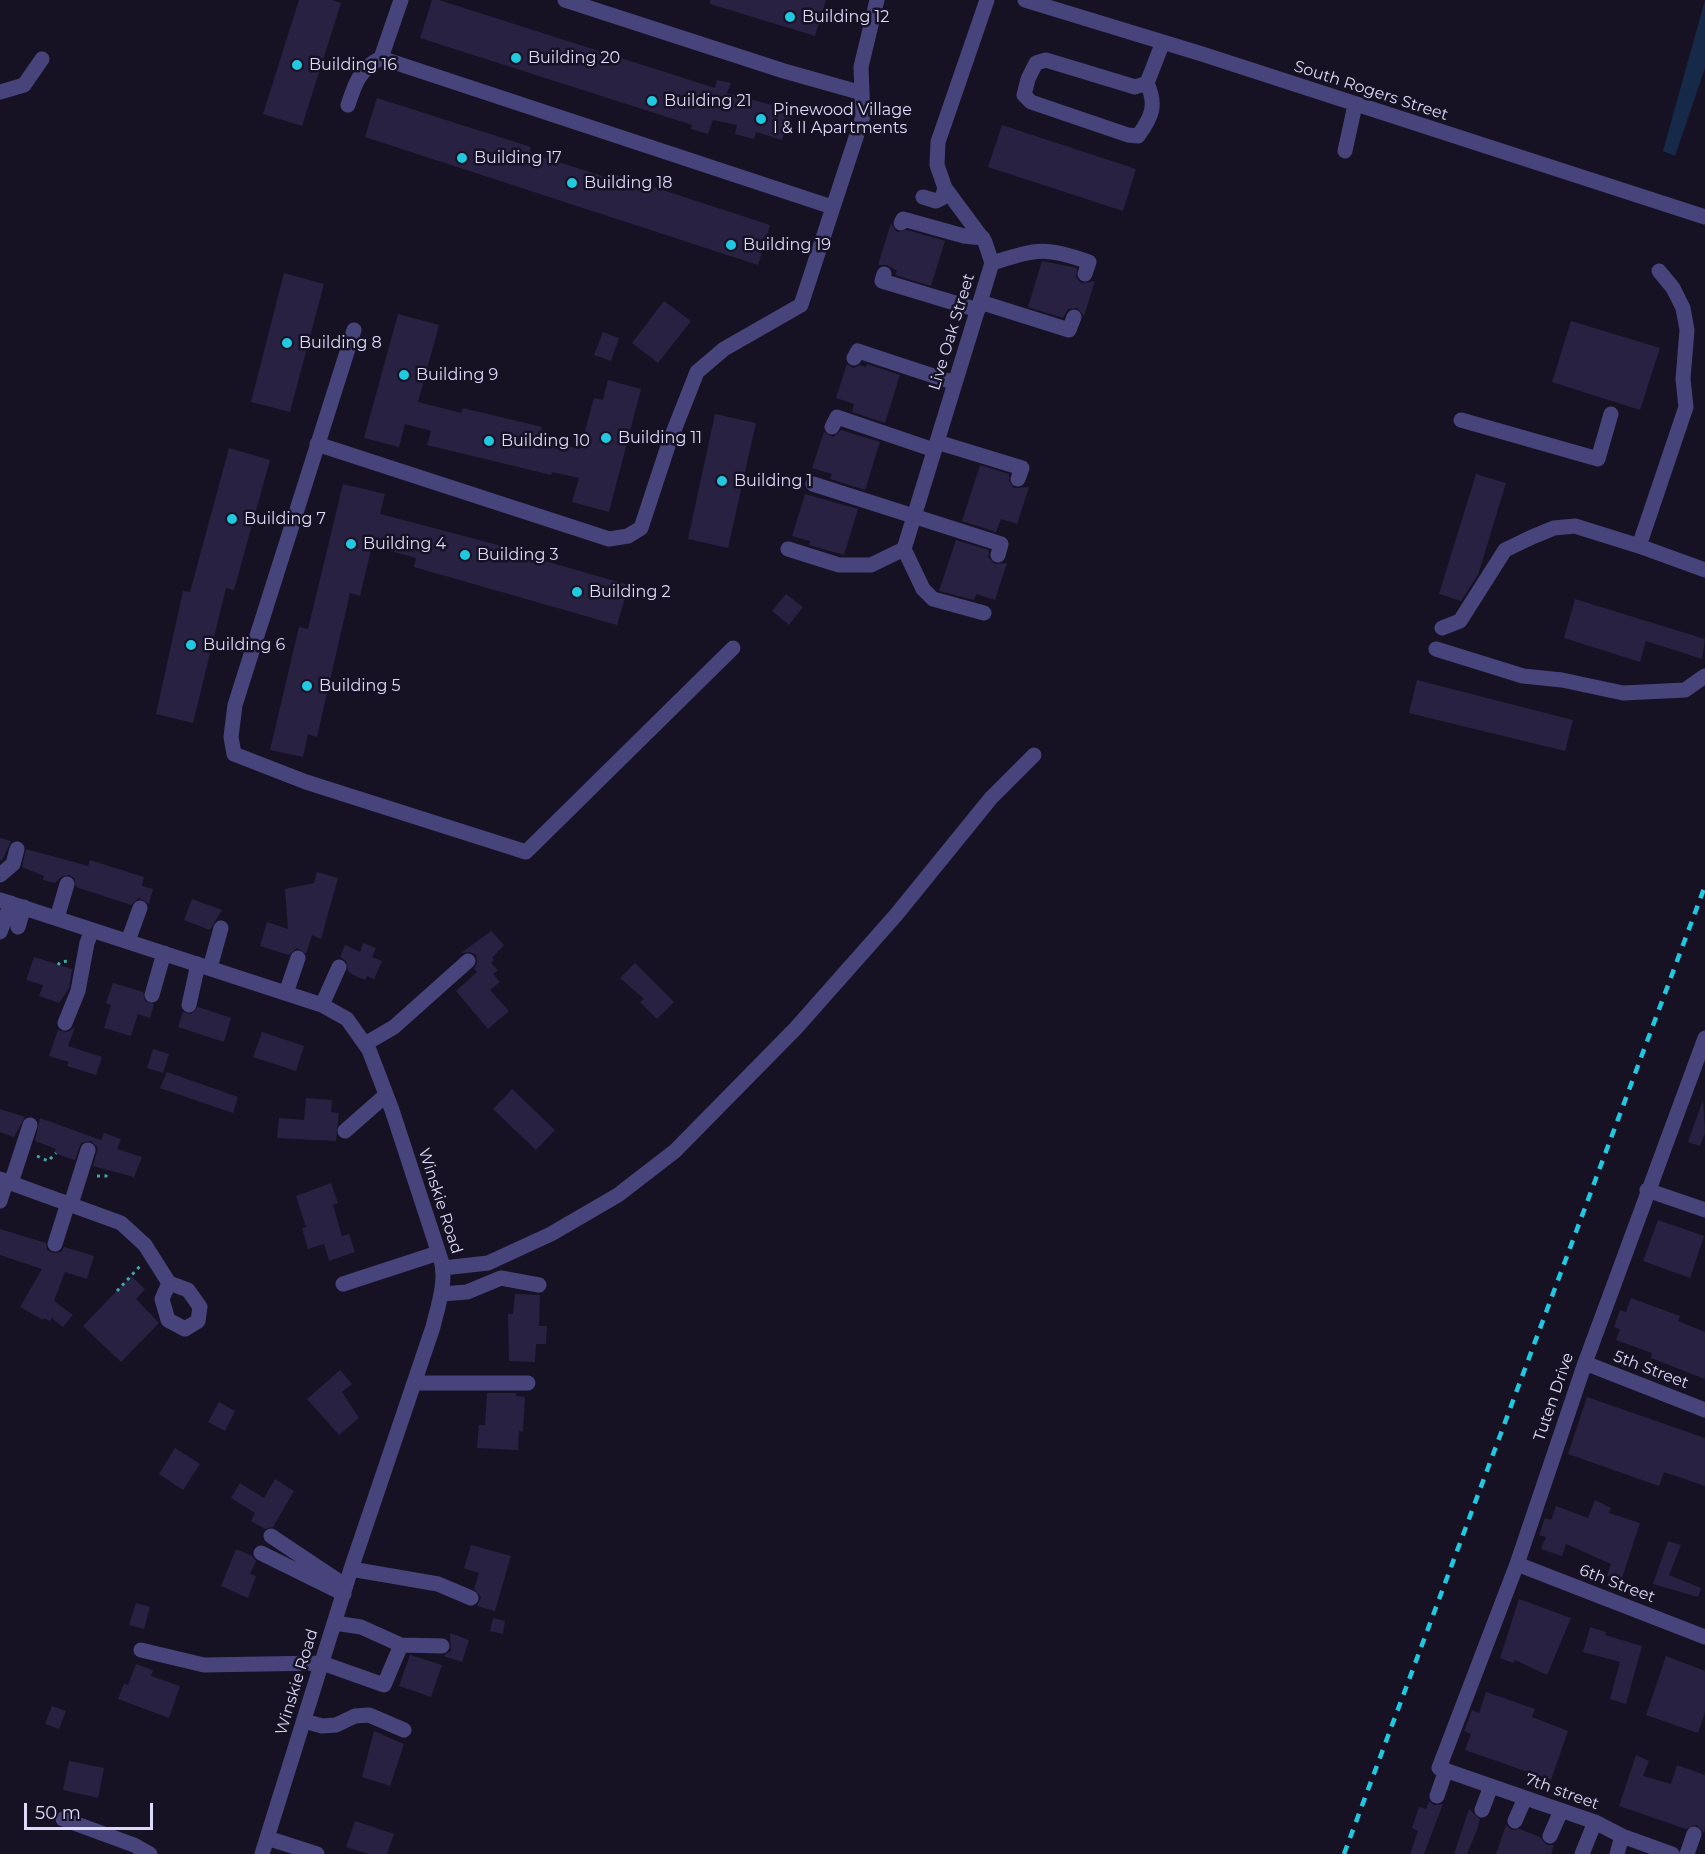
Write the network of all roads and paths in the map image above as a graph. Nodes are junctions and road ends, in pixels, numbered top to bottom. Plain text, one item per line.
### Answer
1 (401, 0) edge
2 (564, 0) edge
3 (877, 0) edge
4 (987, 0) edge
5 (1025, 0) edge
6 (1163, 42) junction
7 (381, 58) junction
8 (42, 59) dead end
9 (1147, 83) junction
10 (0, 92) edge
11 (862, 93) junction
12 (348, 105) dead end
13 (1355, 105) junction
14 (1345, 152) dead end
15 (945, 188) junction
16 (922, 197) dead end
17 (832, 207) junction
18 (1705, 217) edge
19 (901, 223) dead end
20 (983, 238) junction
21 (993, 263) junction
22 (1659, 271) dead end
23 (884, 274) dead end
24 (1085, 274) dead end
25 (979, 306) junction
26 (1074, 317) dead end
27 (354, 330) dead end
28 (854, 358) dead end
29 (955, 383) junction
30 (1611, 414) dead end
31 (836, 417) dead end
32 (1461, 420) dead end
33 (317, 444) junction
34 (936, 446) junction
35 (1018, 479) dead end
36 (814, 484) dead end
37 (914, 514) junction
38 (1001, 543) dead end
39 (1639, 546) junction
40 (788, 549) dead end
41 (904, 549) junction
42 (1705, 570) edge
43 (984, 613) dead end
44 (1442, 628) dead end
45 (733, 648) dead end
46 (1436, 649) dead end
47 (1705, 676) edge
48 (1034, 755) dead end
49 (17, 849) dead end
50 (0, 875) edge
51 (68, 884) dead end
52 (12, 904) edge
53 (140, 908) dead end
54 (57, 918) junction
55 (18, 927) dead end
56 (221, 928) dead end
57 (92, 930) junction
58 (0, 932) edge
59 (128, 941) junction
60 (164, 953) junction
61 (298, 958) dead end
62 (468, 961) dead end
63 (204, 966) junction
64 (339, 967) dead end
65 (286, 993) junction
66 (152, 995) dead end
67 (189, 1005) dead end
68 (322, 1005) junction
69 (65, 1023) dead end
70 (1705, 1038) edge
71 (365, 1044) junction
72 (386, 1095) junction
73 (30, 1125) dead end
74 (345, 1131) dead end
75 (22, 1149) junction
76 (88, 1150) dead end
77 (56, 1153) dead end
78 (6, 1181) edge
79 (1647, 1190) junction
80 (0, 1201) edge
81 (70, 1204) junction
82 (1705, 1210) edge
83 (55, 1244) dead end
84 (438, 1253) junction
85 (152, 1256) junction
86 (443, 1268) junction
87 (169, 1283) dead end
88 (343, 1284) dead end
89 (539, 1285) dead end
90 (117, 1291) dead end
91 (441, 1294) junction
92 (1585, 1363) junction
93 (414, 1383) junction
94 (528, 1383) dead end
95 (1705, 1410) edge
96 (271, 1536) dead end
97 (261, 1553) dead end
98 (1516, 1564) junction
99 (351, 1569) junction
100 (345, 1590) junction
101 (471, 1598) dead end
102 (335, 1623) junction
103 (1705, 1637) edge
104 (401, 1646) junction
105 (442, 1646) dead end
106 (141, 1650) dead end
107 (322, 1663) junction
108 (304, 1721) junction
109 (404, 1730) dead end
110 (1443, 1769) junction
111 (1491, 1786) junction
112 (1437, 1796) dead end
113 (1525, 1798) junction
114 (1482, 1810) dead end
115 (1561, 1811) junction
116 (63, 1819) dead end
117 (1515, 1821) dead end
118 (1595, 1822) junction
119 (1694, 1834) dead end
120 (1550, 1836) dead end
121 (1622, 1836) junction
122 (267, 1838) junction
123 (1664, 1853) edge
124 (150, 1854) edge
125 (262, 1854) edge
126 (317, 1854) edge
127 (1582, 1854) edge
128 (1617, 1854) edge
129 (1688, 1854) edge

1 - 7 street
2 - 11 street
3 - 11 street
4 - 15 street, Live Oak Street
5 - 6 street, South Rogers Street
6 - 9 street
6 - 13 street, South Rogers Street
7 - 12 street
7 - 17 street
8 - 10 street
9 - 9 street
11 - 17 street
13 - 14 street
13 - 18 street, South Rogers Street
15 - 16 street
15 - 20 street, Live Oak Street
17 - 33 street
19 - 20 street
20 - 21 street, Live Oak Street
21 - 24 street
21 - 25 street, Live Oak Street
22 - 39 street
23 - 25 street
25 - 26 street
25 - 29 street, Live Oak Street
27 - 33 street
28 - 29 street
29 - 34 street, Live Oak Street
30 - 32 street
31 - 34 street
33 - 45 street
34 - 35 street
34 - 37 street, Live Oak Street
36 - 37 street
37 - 38 street
37 - 41 street, Live Oak Street
39 - 42 street
39 - 44 street
40 - 41 street
41 - 43 street
46 - 47 street
48 - 86 street
49 - 50 street
51 - 54 street
52 - 54 street, Winskie Road
52 - 55 street
52 - 58 street
53 - 59 street
54 - 57 street, Winskie Road
56 - 63 street
57 - 59 street, Winskie Road
57 - 69 street
59 - 60 street, Winskie Road
60 - 63 street, Winskie Road
60 - 66 street
61 - 65 street
62 - 71 street
63 - 65 street, Winskie Road
63 - 67 street
64 - 68 street
65 - 68 street, Winskie Road
68 - 71 street, Winskie Road
70 - 79 street, Tuten Drive
71 - 72 street, Winskie Road
72 - 74 street
72 - 84 street, Winskie Road
73 - 75 street
75 - 77 path
75 - 78 street
76 - 81 street
78 - 80 street
78 - 81 street
79 - 82 street
79 - 92 street, Tuten Drive
81 - 83 street
81 - 85 street
84 - 86 street, Winskie Road
84 - 88 street
85 - 87 street
85 - 90 path
86 - 91 street, Winskie Road
89 - 91 street
91 - 93 street, Winskie Road
92 - 95 street, 5th Street
92 - 98 street, Tuten Drive
93 - 94 street
93 - 99 street, Winskie Road
96 - 100 street
97 - 100 street
98 - 103 street, 6th Street
98 - 110 street, Tuten Drive
99 - 100 street, Winskie Road
99 - 101 street
100 - 102 street, Winskie Road
102 - 104 street
102 - 107 street, Winskie Road
104 - 105 street
104 - 107 street
106 - 107 street
107 - 108 street, Winskie Road
108 - 109 street
108 - 122 street, Winskie Road
110 - 111 street, 7th street
110 - 112 street, Tuten Drive
111 - 113 street, 7th street
111 - 114 street
113 - 115 street, 7th street
113 - 117 street
115 - 118 street, 7th street
115 - 120 street
116 - 124 street
118 - 121 street, 7th street
118 - 127 street
119 - 129 street
121 - 123 street, 7th street
121 - 128 street
122 - 125 street, Winskie Road
122 - 126 street

